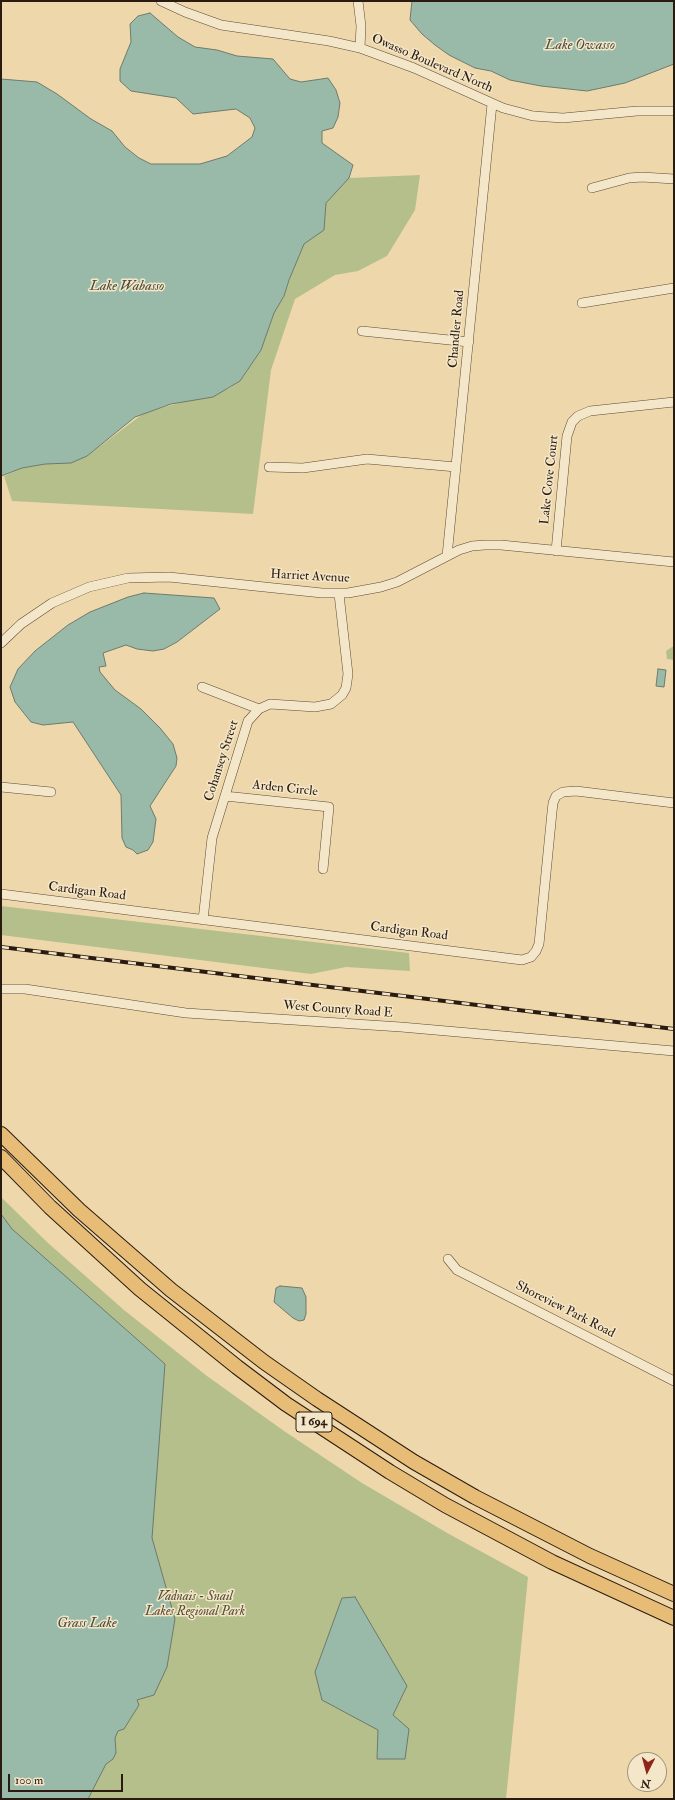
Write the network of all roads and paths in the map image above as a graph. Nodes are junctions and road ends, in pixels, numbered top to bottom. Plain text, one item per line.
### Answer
1 (161, 1) edge
2 (358, 1) edge
3 (360, 48) junction
4 (492, 104) junction
5 (674, 111) edge
6 (674, 179) edge
7 (592, 188) dead end
8 (674, 288) edge
9 (582, 303) dead end
10 (362, 331) dead end
11 (469, 342) junction
12 (674, 402) edge
13 (269, 467) dead end
14 (456, 467) junction
15 (556, 551) junction
16 (447, 556) junction
17 (674, 562) edge
18 (339, 594) junction
19 (3, 636) edge
20 (202, 687) dead end
21 (259, 709) junction
22 (1, 787) edge
23 (51, 792) dead end
24 (225, 796) junction
25 (674, 803) edge
26 (323, 869) dead end
27 (1, 894) edge
28 (203, 920) junction
29 (1, 989) edge
30 (674, 1051) edge
31 (1, 1134) edge
32 (1, 1157) edge
33 (448, 1259) dead end
34 (674, 1381) edge
35 (674, 1594) edge
36 (674, 1618) edge

1 - 3 street, Owasso Boulevard North
2 - 3 street
3 - 4 street, Owasso Boulevard North
4 - 5 street, Owasso Boulevard North
4 - 11 street, Chandler Road
6 - 7 street
8 - 9 street
10 - 11 street
11 - 14 street, Chandler Road
12 - 15 street, Lake Cove Court
13 - 14 street
14 - 16 street, Chandler Road
15 - 16 street, Harriet Avenue
15 - 17 street, Harriet Avenue
16 - 18 street, Harriet Avenue
18 - 19 street, Harriet Avenue
18 - 21 street
20 - 21 street
21 - 24 street, Cohansey Street
22 - 23 street
24 - 26 street, Arden Circle
24 - 28 street, Cohansey Street
25 - 28 street, Cardigan Road
27 - 28 street, Cardigan Road
29 - 30 street, West County Road E
31 - 35 highway, I 694
32 - 36 highway, I 694
33 - 34 street, Shoreview Park Road

